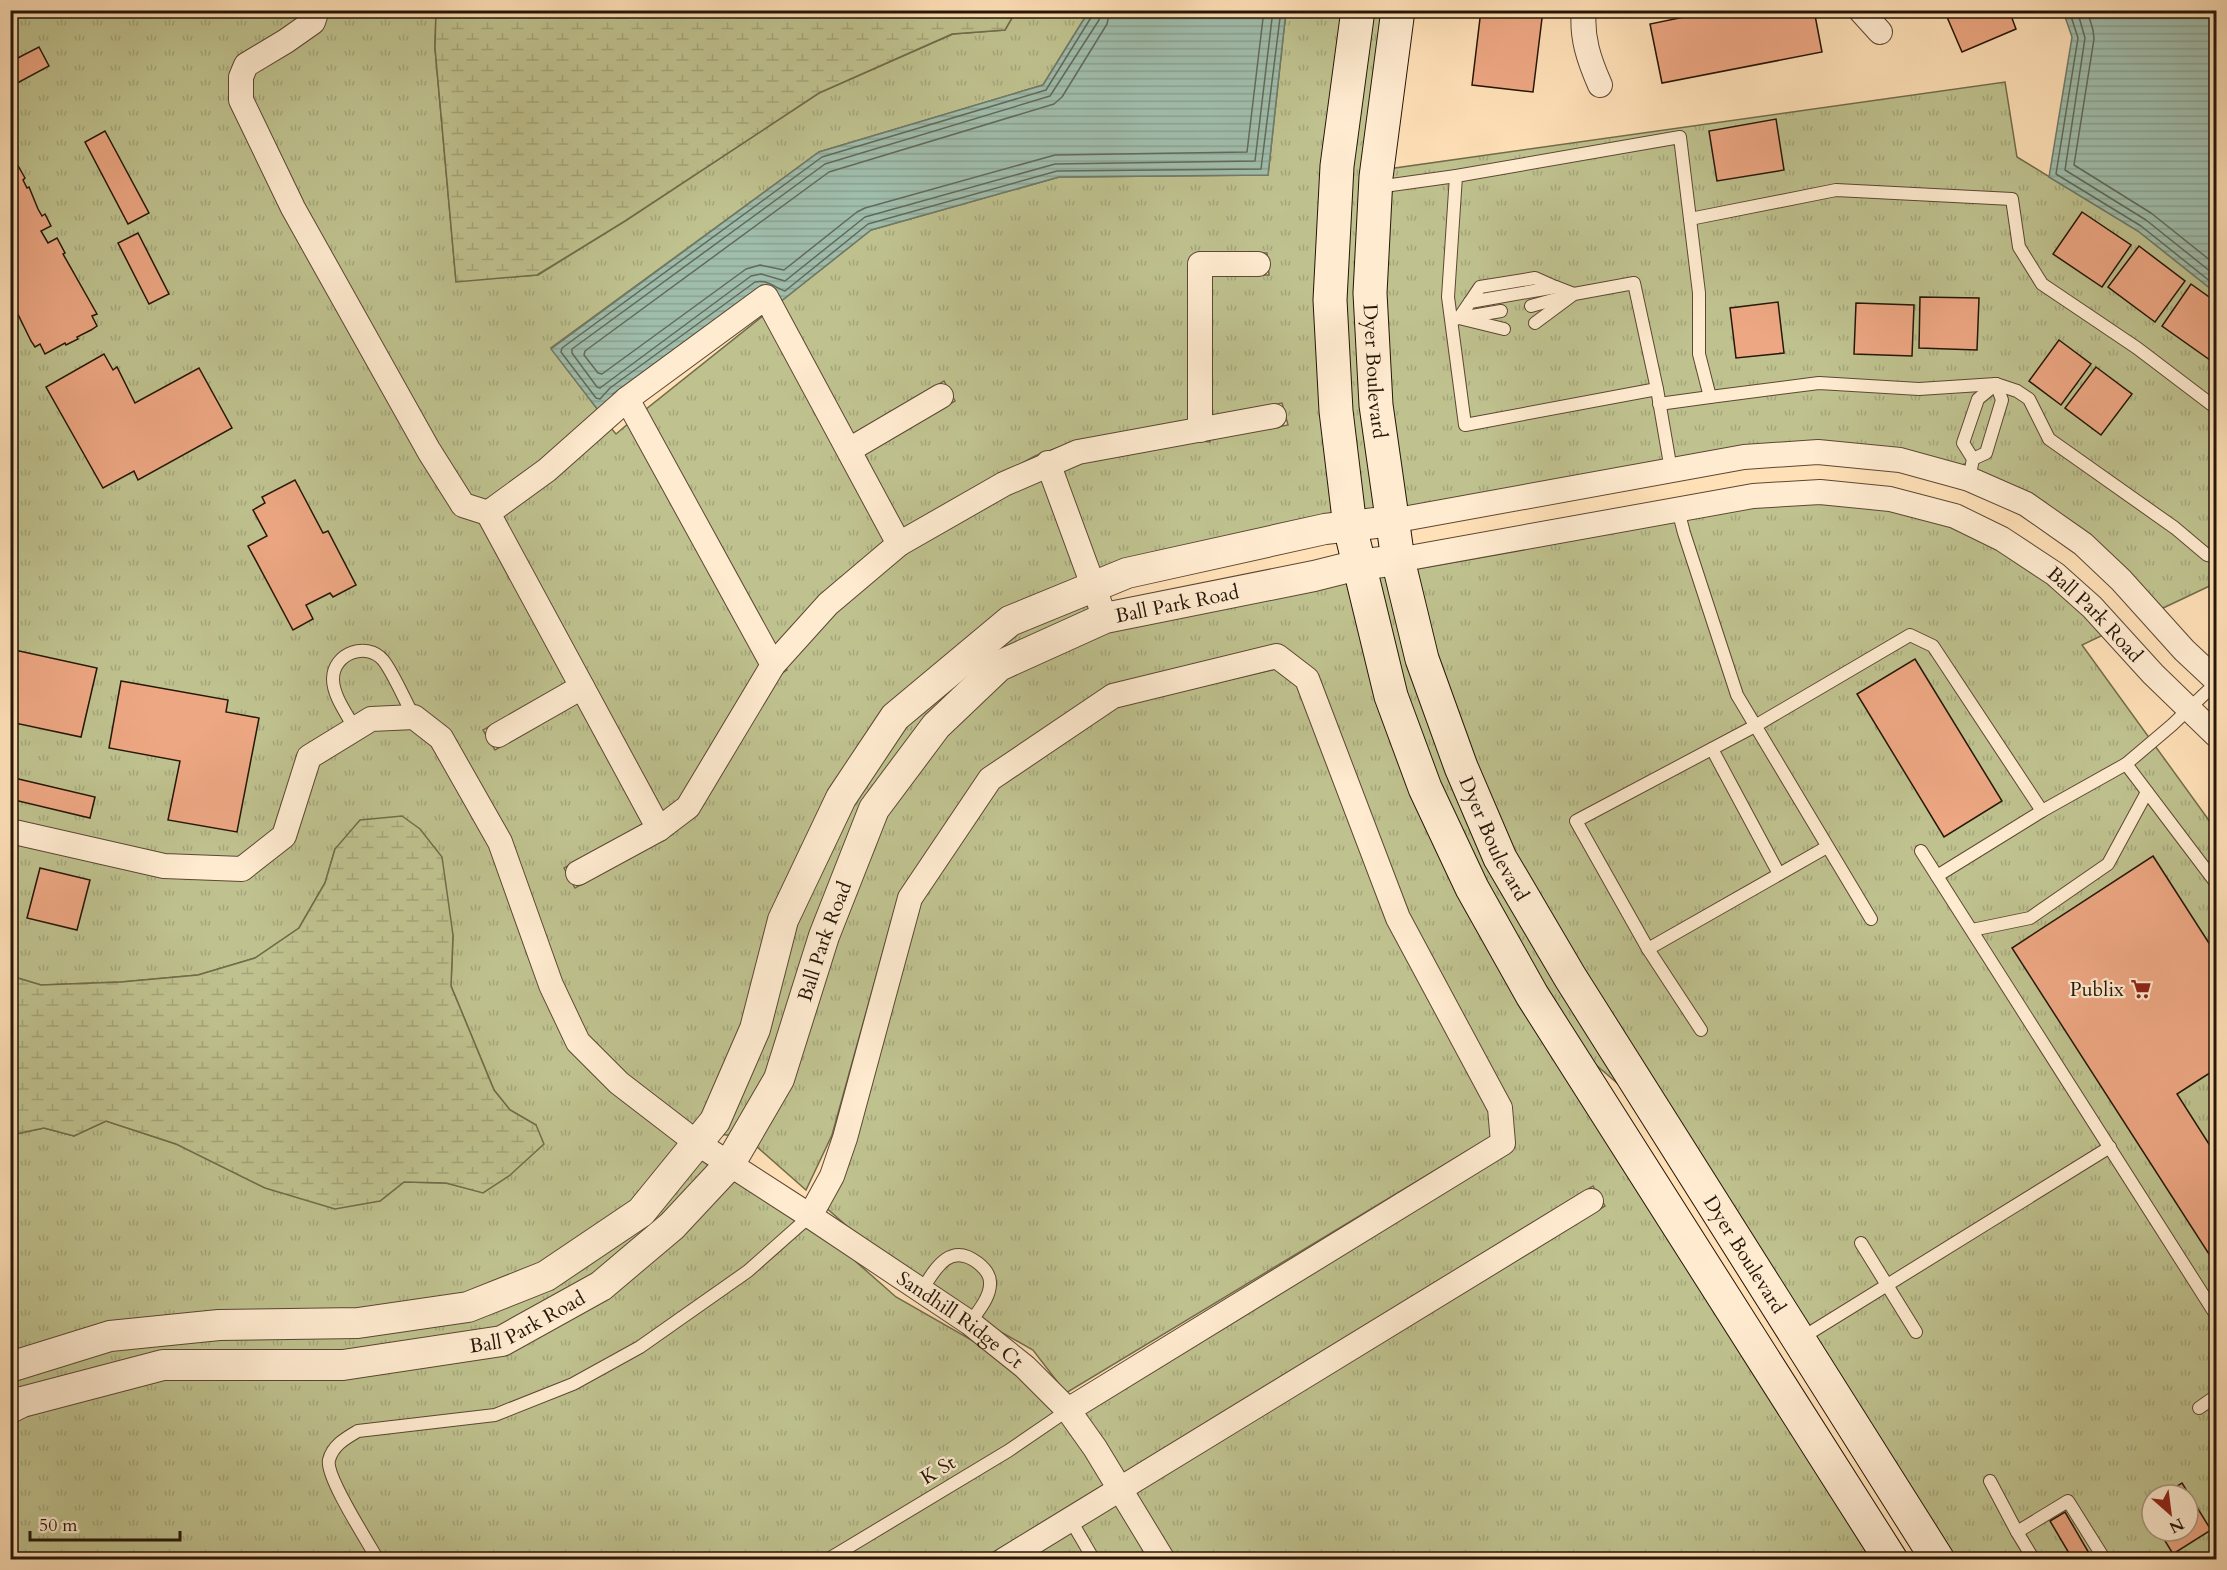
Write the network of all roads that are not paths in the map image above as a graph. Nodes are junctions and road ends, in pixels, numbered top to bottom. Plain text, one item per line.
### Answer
1 (317, 10) edge
2 (1358, 10) edge
3 (1398, 10) edge
4 (1584, 10) edge
5 (1860, 10) edge
6 (1880, 32) dead end
7 (1600, 85) dead end
8 (1456, 176) junction
9 (1375, 187) junction
10 (1690, 219) junction
11 (1258, 264) dead end
12 (1574, 294) junction
13 (1455, 320) junction
14 (1996, 384) junction
15 (1656, 389) junction
16 (941, 396) dead end
17 (1710, 397) junction
18 (627, 399) junction
19 (1659, 404) junction
20 (2217, 408) edge
21 (1274, 416) dead end
22 (1200, 429) junction
23 (849, 450) junction
24 (1048, 464) junction
25 (1971, 469) junction
26 (1671, 471) junction
27 (1678, 510) junction
28 (488, 513) junction
29 (1955, 516) junction
30 (1392, 521) junction
31 (1350, 527) junction
32 (899, 544) junction
33 (2217, 557) edge
34 (1398, 560) junction
35 (1358, 565) junction
36 (1094, 587) junction
37 (1105, 618) junction
38 (773, 664) junction
39 (2217, 682) edge
40 (582, 687) junction
41 (2190, 709) junction
42 (414, 717) junction
43 (1755, 726) junction
44 (355, 729) junction
45 (498, 735) dead end
46 (2217, 735) edge
47 (1713, 748) junction
48 (2126, 764) junction
49 (2147, 792) junction
50 (2042, 811) junction
51 (659, 829) junction
52 (10, 831) edge
53 (1827, 847) junction
54 (1920, 851) dead end
55 (578, 873) dead end
56 (1779, 874) junction
57 (1937, 876) junction
58 (2217, 883) edge
59 (1871, 919) dead end
60 (1972, 930) junction
61 (1648, 949) junction
62 (1701, 1030) dead end
63 (1573, 1059) junction
64 (697, 1143) junction
65 (2110, 1147) junction
66 (729, 1165) junction
67 (1591, 1201) dead end
68 (810, 1216) junction
69 (1861, 1243) dead end
70 (1888, 1286) junction
71 (922, 1290) junction
72 (2217, 1315) edge
73 (970, 1323) junction
74 (1917, 1332) dead end
75 (1799, 1340) junction
76 (10, 1367) edge
77 (1787, 1394) junction
78 (2217, 1396) edge
79 (10, 1408) edge
80 (2199, 1408) dead end
81 (1068, 1410) junction
82 (1990, 1481) dead end
83 (1120, 1489) junction
84 (1070, 1519) junction
85 (2017, 1532) junction
86 (1011, 1558) edge
87 (378, 1560) edge
88 (827, 1560) edge
89 (1094, 1560) edge
90 (1163, 1560) edge
91 (1891, 1560) edge
92 (1921, 1560) edge
93 (1938, 1560) edge
94 (2034, 1560) edge
95 (2104, 1560) edge

1 - 28 street
2 - 31 main road, Dyer Boulevard
3 - 9 main road, Dyer Boulevard
4 - 7 street
5 - 6 street
8 - 9 lane
8 - 10 lane
8 - 13 lane
9 - 30 main road, Dyer Boulevard
10 - 17 lane
10 - 20 lane
11 - 22 street
12 - 12 lane
12 - 13 lane
12 - 15 lane
13 - 13 lane
13 - 15 lane
14 - 17 lane
14 - 25 lane
14 - 25 lane
14 - 33 lane
15 - 19 lane
16 - 23 street
17 - 19 lane
18 - 23 street
18 - 28 street
18 - 38 street
19 - 26 lane
21 - 22 street
22 - 24 street
23 - 32 street
24 - 32 street
24 - 36 street
25 - 26 street, Ball Park Road
25 - 29 street
25 - 39 street, Ball Park Road
26 - 27 street
26 - 30 street, Ball Park Road
27 - 29 street, Ball Park Road
27 - 34 street, Ball Park Road
27 - 43 lane
28 - 40 street
29 - 41 street, Ball Park Road
30 - 31 street, Ball Park Road
30 - 34 main road, Dyer Boulevard
31 - 35 main road, Dyer Boulevard
31 - 36 street, Ball Park Road
32 - 38 street
34 - 35 street, Ball Park Road
34 - 75 main road, Dyer Boulevard
35 - 37 street, Ball Park Road
35 - 63 main road, Dyer Boulevard
36 - 37 street
36 - 64 street, Ball Park Road
37 - 66 street, Ball Park Road
38 - 51 street
39 - 41 lane
40 - 45 street
40 - 51 street
41 - 46 street, Ball Park Road
41 - 48 lane
42 - 44 street
42 - 44 lane
42 - 64 street, Sandhill Ridge Ct
43 - 47 lane
43 - 50 lane
43 - 53 lane
44 - 52 street
47 - 56 lane
47 - 61 lane
48 - 49 lane
48 - 50 lane
49 - 58 lane
49 - 60 lane
50 - 57 lane
51 - 55 street
53 - 56 lane
53 - 59 lane
54 - 57 lane
56 - 61 lane
57 - 60 lane
60 - 65 lane
61 - 62 lane
63 - 75 main road
63 - 77 main road, Dyer Boulevard
64 - 66 street, Sandhill Ridge Ct
64 - 76 street, Ball Park Road
65 - 70 lane
65 - 72 lane
66 - 68 street, Sandhill Ridge Ct
66 - 79 street, Ball Park Road
67 - 83 street
68 - 71 street, Sandhill Ridge Ct
68 - 81 street
68 - 87 lane
69 - 70 lane
70 - 74 lane
70 - 75 lane
71 - 73 street, Sandhill Ridge Ct
71 - 73 lane
73 - 81 street, Sandhill Ridge Ct
75 - 93 main road, Dyer Boulevard
77 - 91 main road, Dyer Boulevard
77 - 92 main road
78 - 80 lane
81 - 83 street, Sandhill Ridge Ct
81 - 88 lane, K St
82 - 85 lane
83 - 84 street
83 - 90 street, Sandhill Ridge Ct
84 - 86 street
84 - 89 lane
85 - 94 lane
85 - 95 lane

